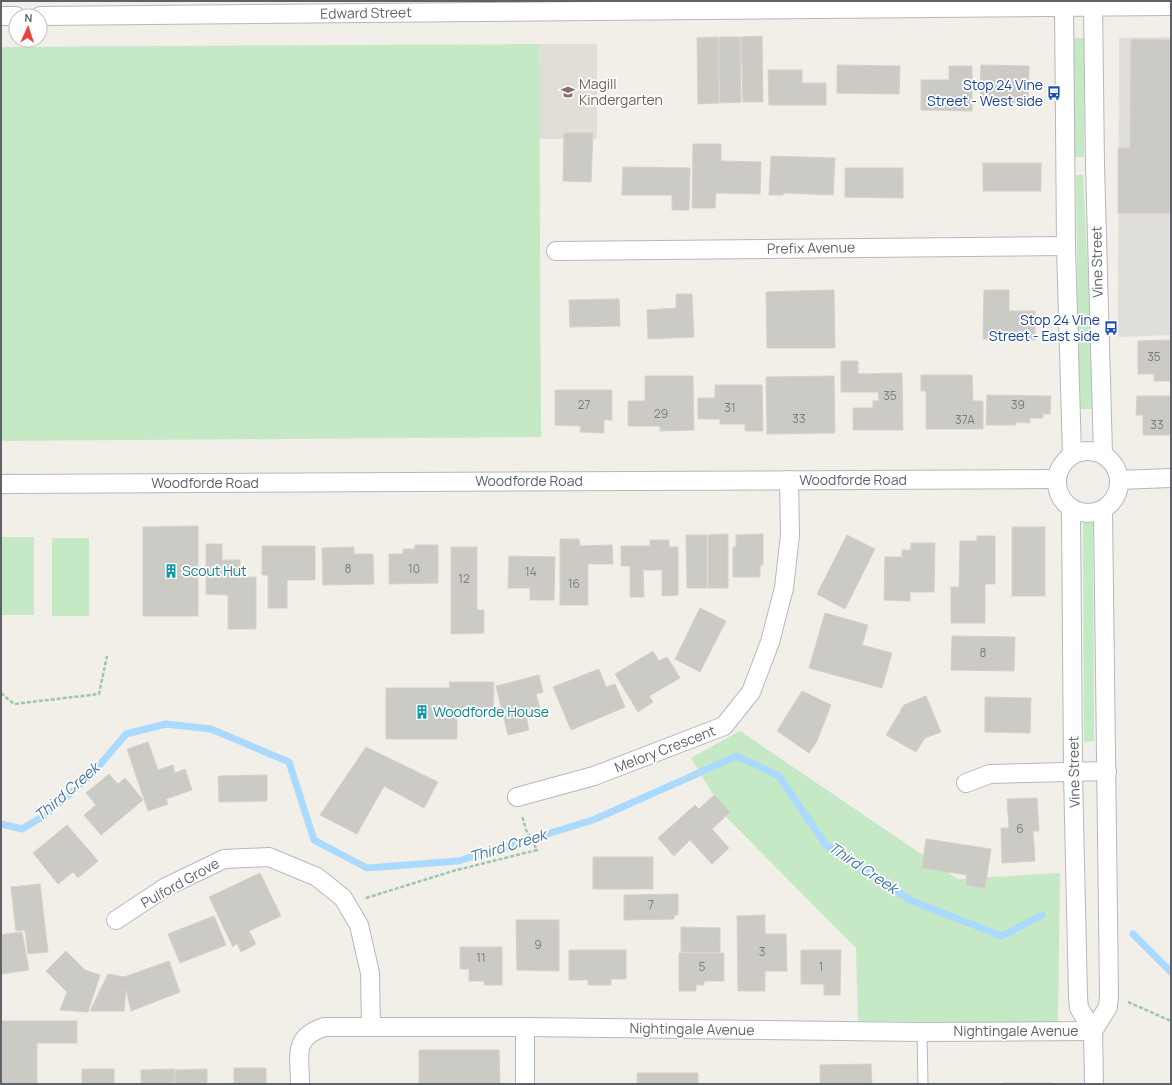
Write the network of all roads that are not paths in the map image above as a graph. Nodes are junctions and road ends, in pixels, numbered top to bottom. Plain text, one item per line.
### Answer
1 (1064, 4) edge
2 (1093, 4) edge
3 (769, 5) edge
4 (1171, 6) edge
5 (48, 16) edge
6 (1095, 165) junction
7 (1065, 166) junction
8 (1066, 246) junction
9 (556, 250) dead end
10 (1103, 454) junction
11 (1072, 455) junction
12 (1171, 478) edge
13 (1057, 479) junction
14 (788, 480) junction
15 (1119, 480) junction
16 (1, 484) edge
17 (1071, 508) junction
18 (1102, 510) junction
19 (1107, 771) junction
20 (1073, 772) junction
21 (966, 783) dead end
22 (517, 797) dead end
23 (116, 920) dead end
24 (371, 1026) junction
25 (524, 1027) junction
26 (1093, 1031) junction
27 (922, 1032) junction
28 (300, 1084) edge
29 (525, 1084) edge
30 (923, 1084) edge
31 (1094, 1084) edge

1 - 2 street, Edward Street
1 - 3 street, Edward Street
1 - 7 street
2 - 4 street, Edward Street
2 - 6 street, Vine Street
3 - 5 street, Edward Street
6 - 7 street
6 - 10 street, Vine Street
7 - 8 street
8 - 9 street, Prefix Avenue
8 - 11 street
10 - 11 street
10 - 15 street
11 - 13 street
12 - 15 street
13 - 14 street, Woodforde Road
13 - 17 street
14 - 16 street, Woodforde Road
14 - 22 street, Melory Crescent
15 - 18 street
17 - 18 street
17 - 20 street, Vine Street
18 - 19 street
19 - 20 street
19 - 26 street
20 - 21 street
20 - 26 street, Vine Street
23 - 24 street, Pulford Grove
24 - 25 street, Nightingale Avenue
24 - 28 street, Nightingale Avenue
25 - 27 street, Nightingale Avenue
25 - 29 street
26 - 27 street, Nightingale Avenue
26 - 31 street
27 - 30 lane

